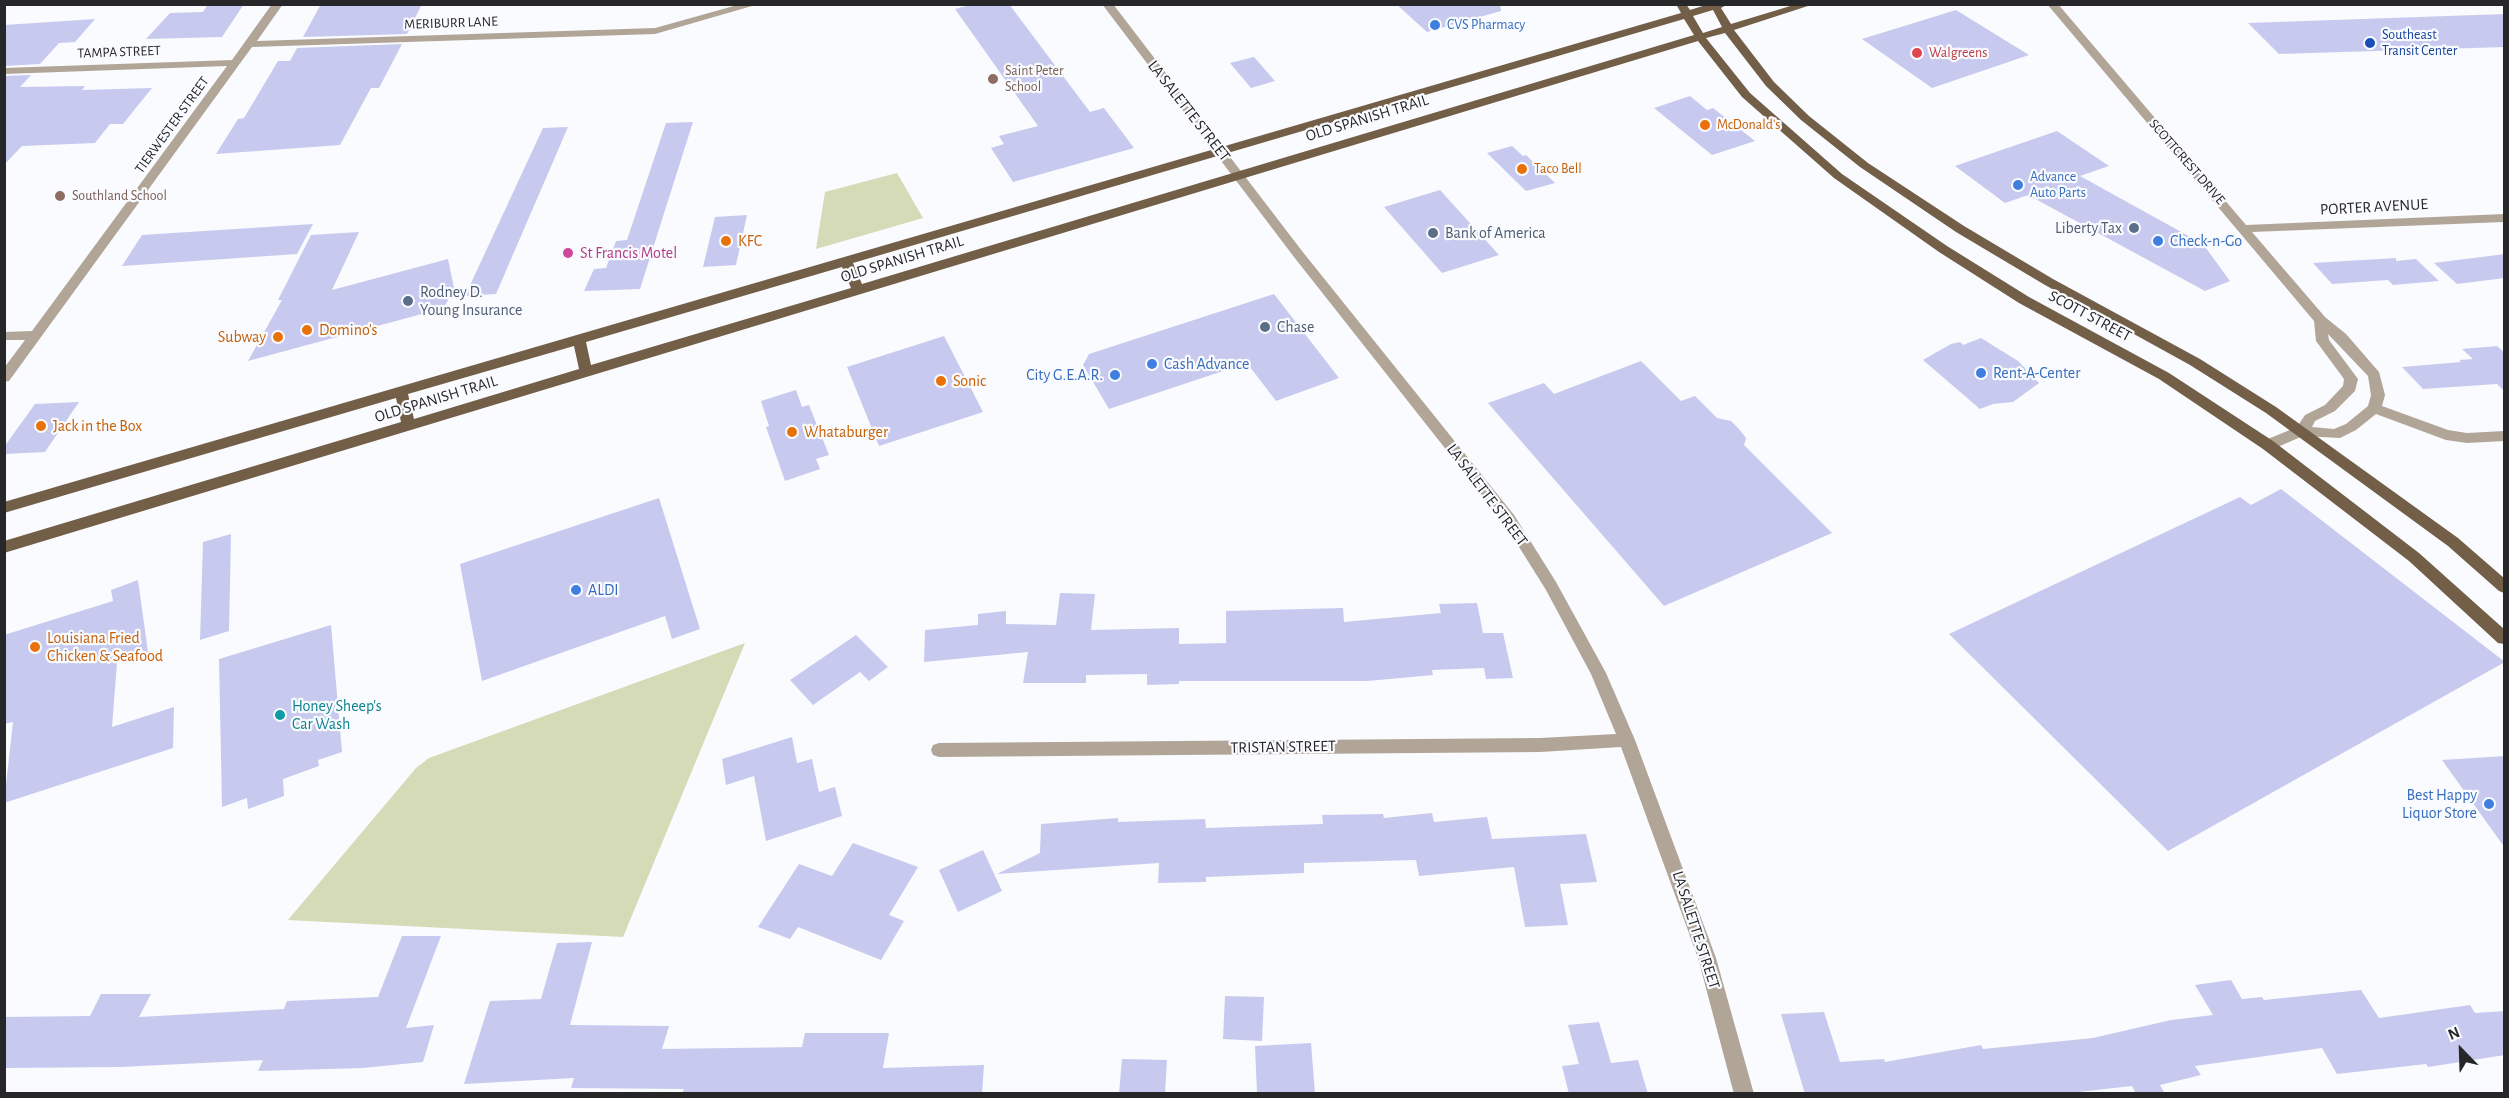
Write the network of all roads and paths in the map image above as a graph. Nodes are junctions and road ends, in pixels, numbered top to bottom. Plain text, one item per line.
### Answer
1 (278, 4) edge
2 (754, 4) edge
3 (1107, 4) edge
4 (1809, 4) edge
5 (2052, 4) edge
6 (1717, 5) edge
7 (1684, 10) edge
8 (1727, 28) junction
9 (1700, 36) junction
10 (248, 44) junction
11 (234, 63) junction
12 (4, 71) edge
13 (1494, 85) junction
14 (1219, 152) junction
15 (1239, 176) junction
16 (2505, 218) edge
17 (1960, 229) junction
18 (2245, 229) junction
19 (1943, 249) junction
20 (846, 261) junction
21 (859, 291) junction
22 (2320, 320) junction
23 (35, 335) junction
24 (4, 336) edge
25 (579, 340) junction
26 (586, 373) junction
27 (4, 378) edge
28 (401, 392) junction
29 (2374, 408) junction
30 (409, 427) junction
31 (2302, 431) junction
32 (2505, 436) edge
33 (2268, 445) junction
34 (4, 508) edge
35 (4, 547) edge
36 (2505, 587) edge
37 (2505, 638) edge
38 (1628, 740) junction
39 (939, 750) dead end
40 (1744, 1094) edge

1 - 10 street, TIERWESTER STREET
2 - 10 street, MERIBURR LANE
3 - 14 street, LA SALETTE STREET
4 - 8 main road, OLD SPANISH TRAIL
5 - 18 street, SCOTTCREST DRIVE
6 - 7 main road, OLD SPANISH TRAIL
6 - 8 main road, SCOTT STREET
7 - 9 main road, SCOTT STREET
7 - 13 main road, OLD SPANISH TRAIL
8 - 9 main road, OLD SPANISH TRAIL
8 - 17 main road, SCOTT STREET
9 - 13 main road, OLD SPANISH TRAIL
9 - 19 main road, SCOTT STREET
10 - 11 street, TIERWESTER STREET
11 - 12 street, TAMPA STREET
11 - 23 street, TIERWESTER STREET
13 - 14 main road, OLD SPANISH TRAIL
13 - 15 main road, OLD SPANISH TRAIL
14 - 15 street, LA SALETTE STREET
14 - 20 main road, OLD SPANISH TRAIL
15 - 21 main road, OLD SPANISH TRAIL
15 - 38 street, LA SALETTE STREET
16 - 18 street, PORTER AVENUE
17 - 19 main road
17 - 31 main road, SCOTT STREET
18 - 22 street, SCOTTCREST DRIVE
19 - 33 main road, SCOTT STREET
20 - 21 main road
20 - 25 main road, OLD SPANISH TRAIL
21 - 26 main road, OLD SPANISH TRAIL
22 - 29 street, SCOTTCREST DRIVE
22 - 31 street, SCOTTCREST DRIVE
23 - 24 street
23 - 27 street, TIERWESTER STREET
25 - 26 main road
25 - 28 main road, OLD SPANISH TRAIL
26 - 30 main road, OLD SPANISH TRAIL
28 - 30 main road
28 - 34 main road, OLD SPANISH TRAIL
29 - 31 street, SCOTTCREST DRIVE
29 - 32 street
30 - 35 main road, OLD SPANISH TRAIL
31 - 33 street, SCOTTCREST DRIVE
31 - 36 main road, SCOTT STREET
33 - 37 main road, SCOTT STREET
38 - 39 street, TRISTAN STREET
38 - 40 street, LA SALETTE STREET

